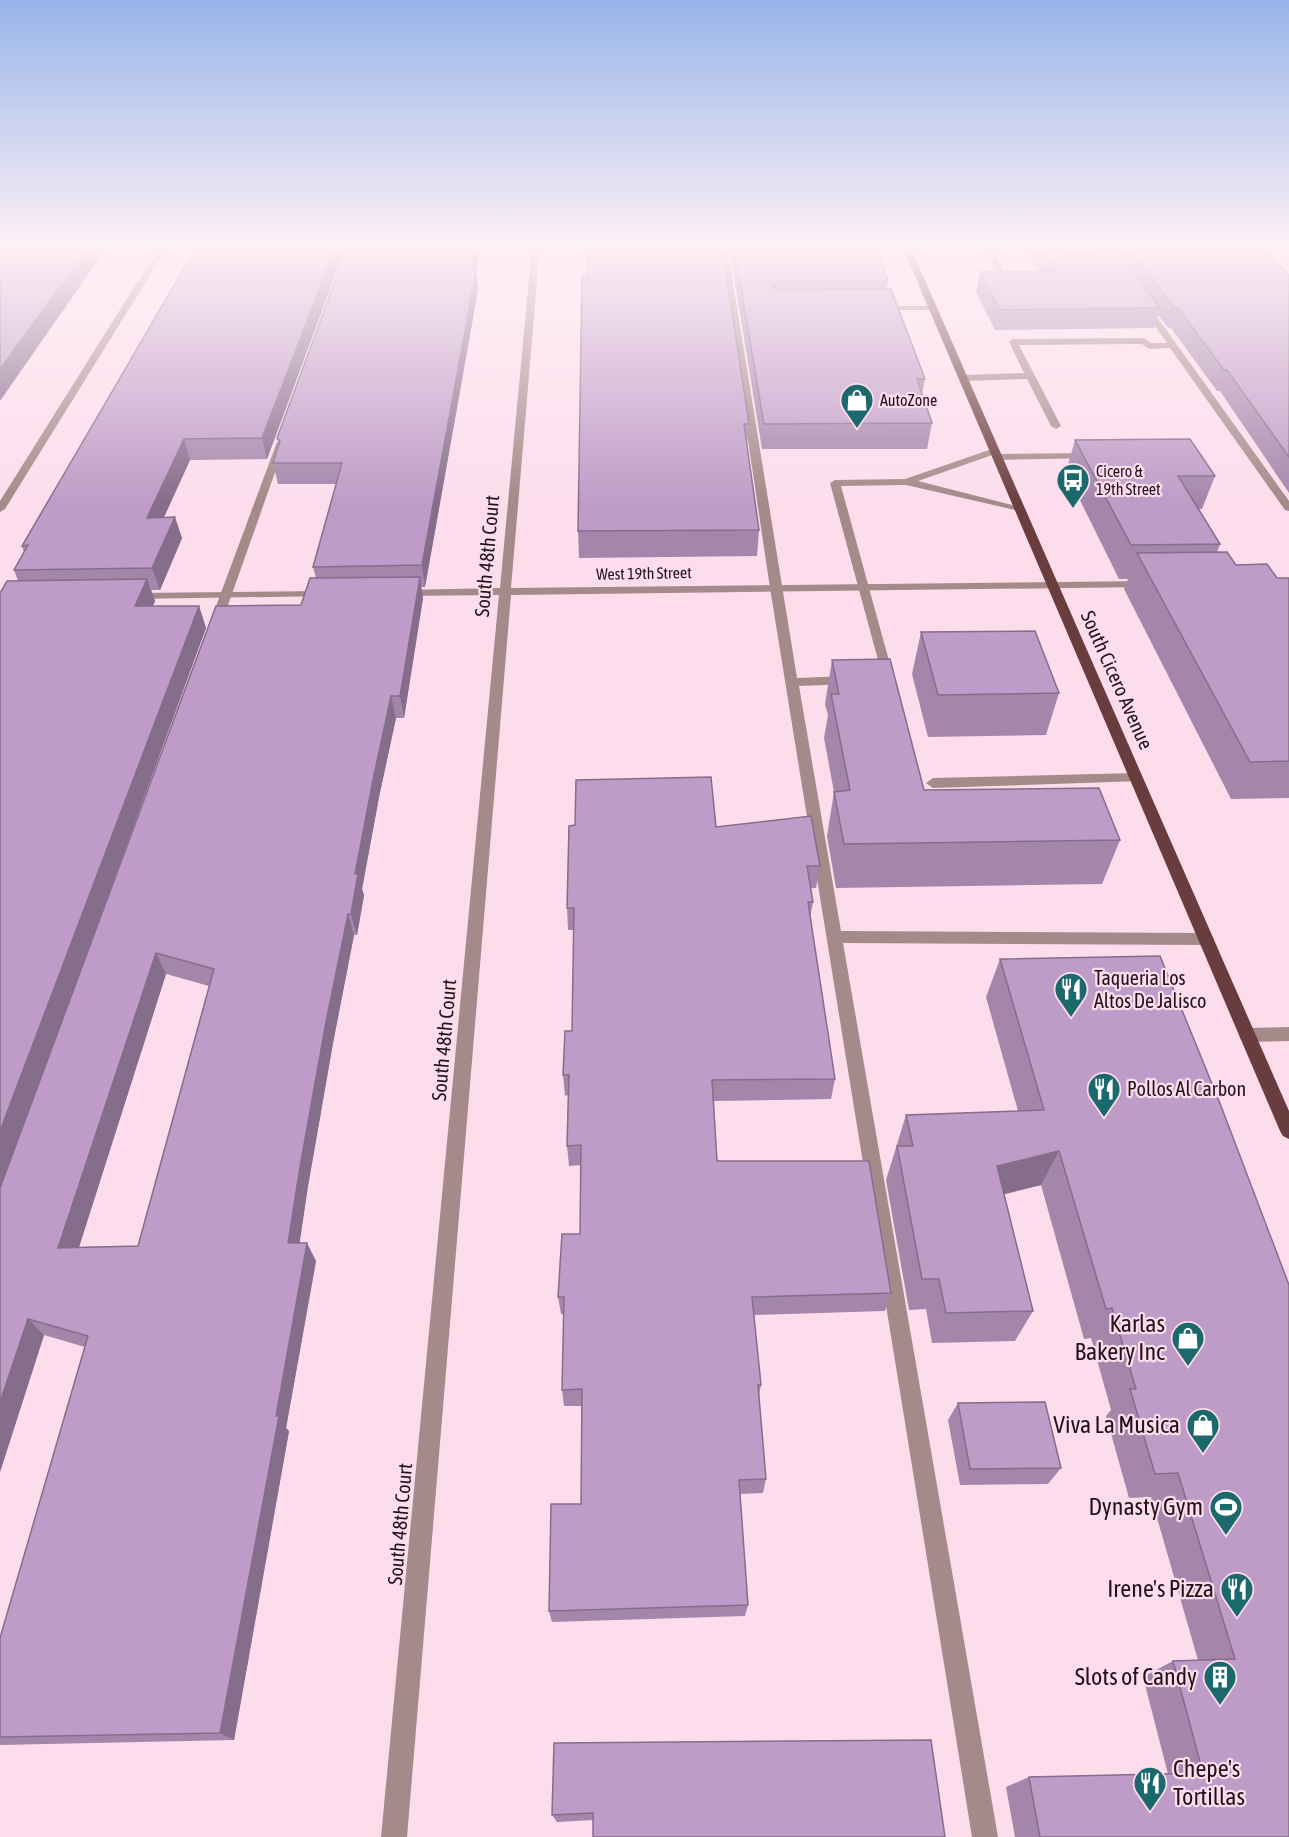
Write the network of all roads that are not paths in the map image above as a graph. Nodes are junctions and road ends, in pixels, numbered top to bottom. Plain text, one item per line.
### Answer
1 (111, 332) edge
2 (528, 332) edge
3 (736, 332) edge
4 (944, 332) edge
5 (1164, 332) edge
6 (1173, 345) junction
7 (1030, 376) junction
8 (964, 378) junction
9 (1056, 426) dead end
10 (283, 435) edge
11 (996, 454) junction
12 (1097, 456) edge
13 (906, 482) junction
14 (1289, 508) edge
15 (0, 509) edge
16 (1020, 510) junction
17 (1163, 584) edge
18 (1053, 585) junction
19 (862, 587) junction
20 (776, 588) junction
21 (505, 591) junction
22 (333, 593) edge
23 (393, 593) edge
24 (226, 595) junction
25 (119, 596) edge
26 (212, 635) edge
27 (792, 682) junction
28 (1136, 778) junction
29 (933, 783) dead end
30 (834, 937) junction
31 (1206, 939) junction
32 (1289, 1034) edge
33 (1247, 1035) junction
34 (1289, 1131) edge
35 (394, 1837) edge
36 (985, 1837) edge

1 - 15 street
2 - 21 street, South 48th Court
3 - 20 street
4 - 8 main road, South Cicero Avenue
5 - 6 street
6 - 7 street
6 - 14 street
7 - 8 street
7 - 9 street
8 - 11 main road, South Cicero Avenue
10 - 24 street
11 - 12 street
11 - 13 street
11 - 16 main road, South Cicero Avenue
13 - 16 street
13 - 19 street
16 - 18 main road, South Cicero Avenue
17 - 18 street, West 19th Street
18 - 19 street, West 19th Street
18 - 28 main road, South Cicero Avenue
19 - 20 street, West 19th Street
19 - 27 street
20 - 21 street, West 19th Street
20 - 27 street
21 - 23 street, West 19th Street
21 - 35 street, South 48th Court
22 - 24 street
24 - 25 street
24 - 26 street
27 - 30 street
28 - 29 street
28 - 31 main road, South Cicero Avenue
30 - 31 street
30 - 36 street
31 - 33 main road, South Cicero Avenue
32 - 33 street
33 - 34 main road, South Cicero Avenue

